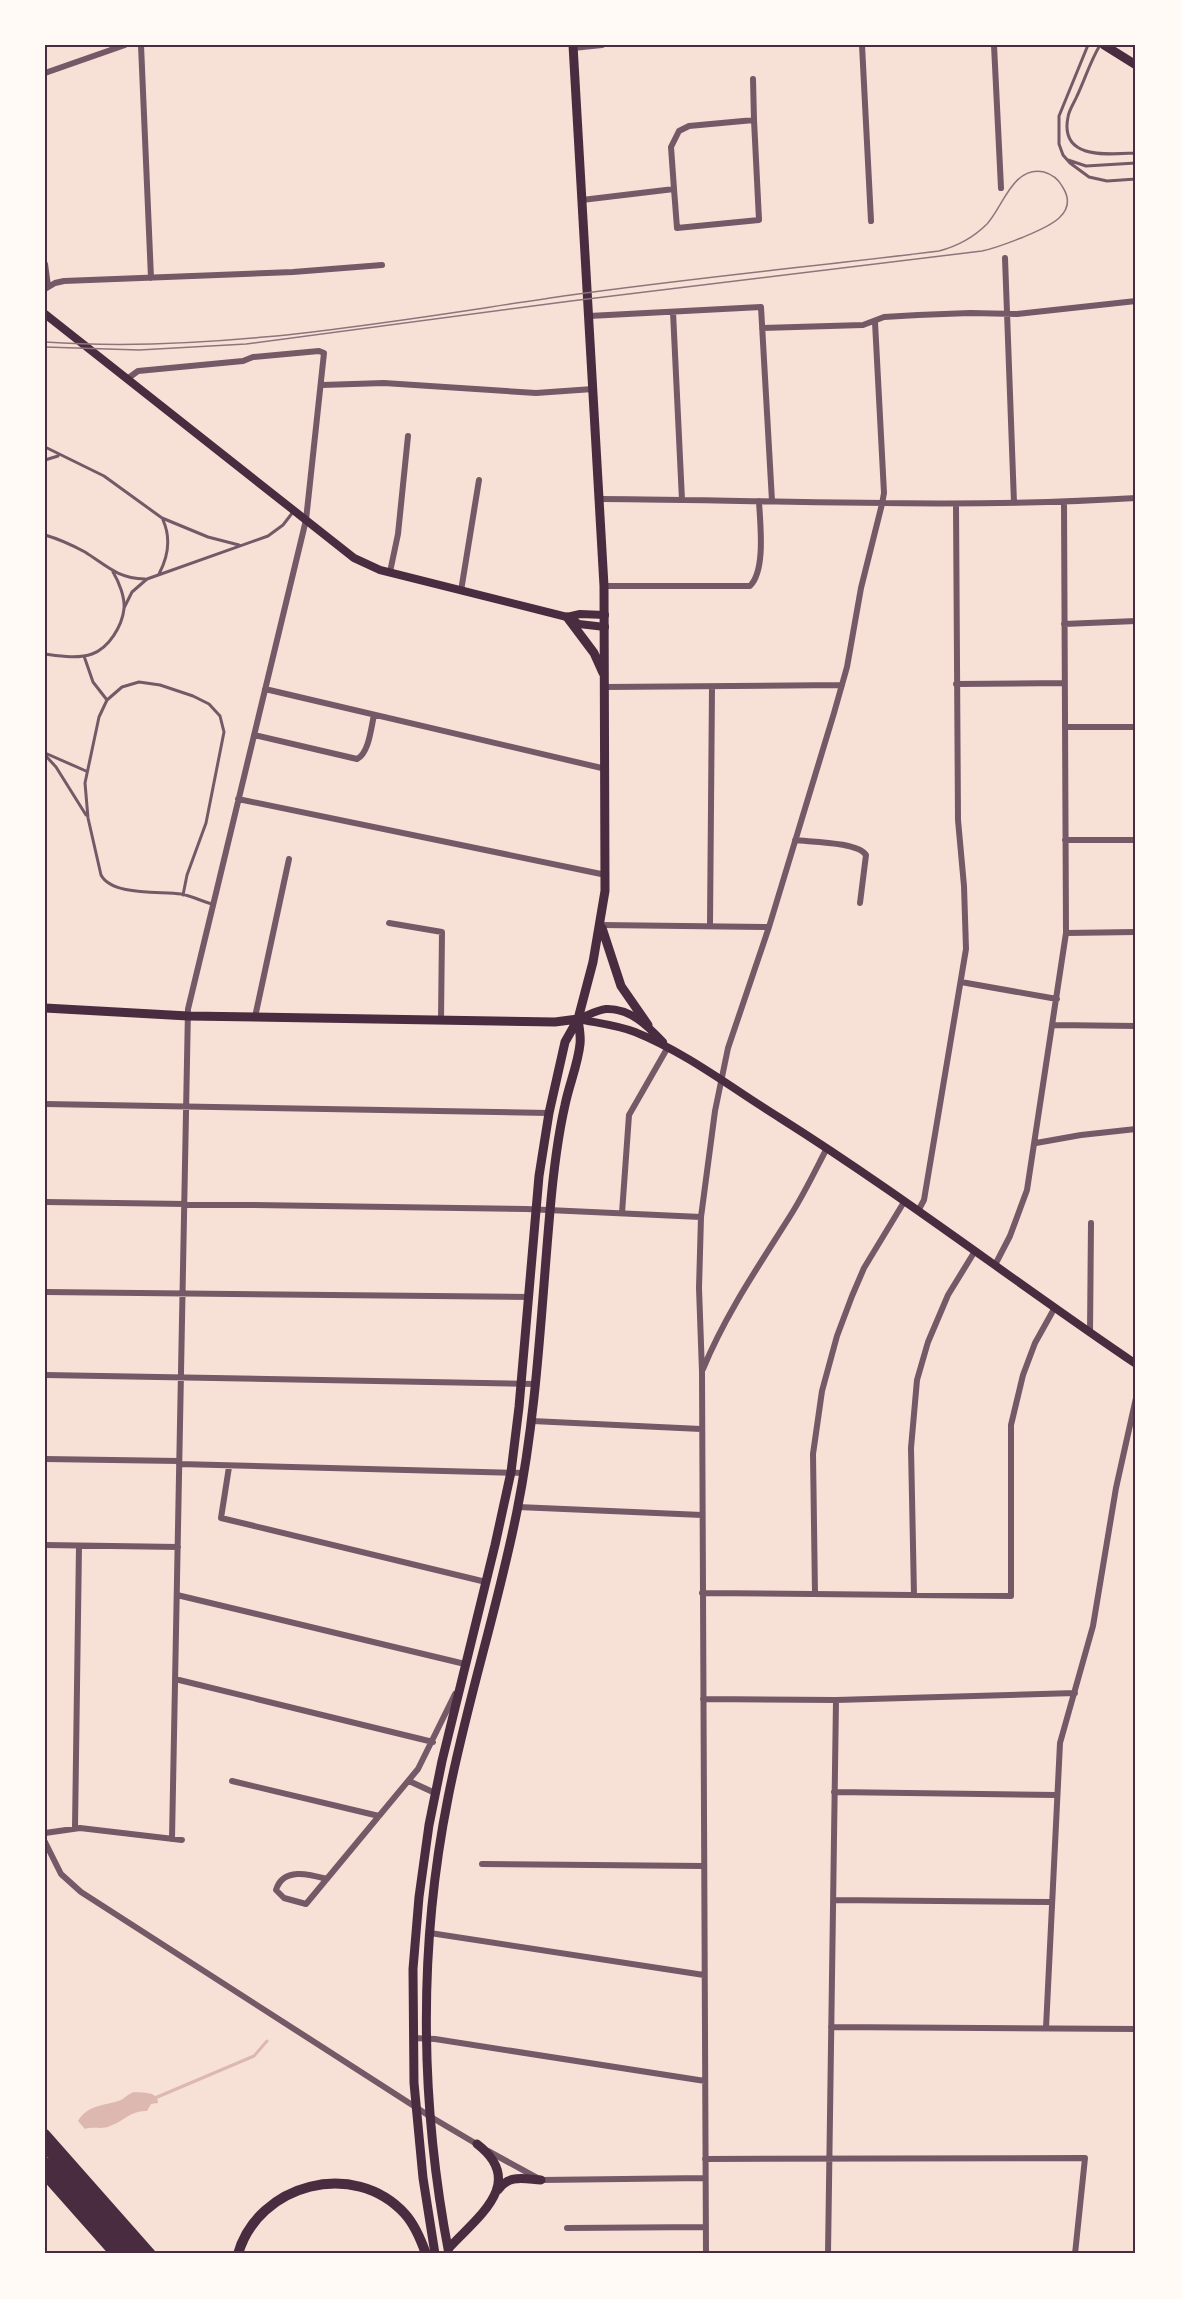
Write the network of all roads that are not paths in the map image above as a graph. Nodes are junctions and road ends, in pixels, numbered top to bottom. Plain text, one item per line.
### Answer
1 (125, 45) edge
2 (141, 45) edge
3 (602, 45) edge
4 (862, 45) edge
5 (994, 45) edge
6 (1088, 45) edge
7 (1102, 45) edge
8 (573, 47) edge
9 (1136, 65) edge
10 (45, 73) edge
11 (753, 79) dead end
12 (754, 120) junction
13 (1136, 153) edge
14 (1066, 159) junction
15 (1136, 163) edge
16 (1136, 180) edge
17 (1001, 188) dead end
18 (674, 189) junction
19 (582, 200) junction
20 (871, 221) dead end
21 (1005, 258) dead end
22 (45, 264) edge
23 (382, 265) dead end
24 (151, 278) junction
25 (47, 288) edge
26 (1136, 301) edge
27 (673, 312) junction
28 (1009, 313) junction
29 (45, 314) edge
30 (589, 316) junction
31 (875, 322) junction
32 (762, 328) junction
33 (127, 379) junction
34 (322, 385) junction
35 (593, 389) junction
36 (408, 436) dead end
37 (45, 447) edge
38 (60, 455) junction
39 (45, 460) edge
40 (480, 480) dead end
41 (1136, 498) edge
42 (600, 499) junction
43 (682, 500) junction
44 (759, 501) junction
45 (772, 501) junction
46 (1064, 502) junction
47 (1014, 503) junction
48 (882, 504) junction
49 (956, 504) junction
50 (294, 511) junction
51 (162, 518) junction
52 (306, 520) junction
53 (45, 535) edge
54 (239, 545) junction
55 (113, 572) junction
56 (390, 572) junction
57 (159, 574) junction
58 (147, 579) junction
59 (604, 586) junction
60 (461, 591) junction
61 (124, 609) junction
62 (605, 615) junction
63 (567, 617) junction
64 (1136, 621) edge
65 (1064, 624) junction
66 (605, 627) junction
67 (45, 654) edge
68 (84, 656) junction
69 (605, 676) junction
70 (1065, 683) junction
71 (956, 684) junction
72 (842, 685) junction
73 (605, 687) junction
74 (712, 687) junction
75 (265, 689) junction
76 (107, 700) junction
77 (374, 715) junction
78 (1136, 727) edge
79 (1065, 728) junction
80 (254, 735) junction
81 (45, 754) edge
82 (606, 769) junction
83 (86, 771) junction
84 (238, 799) junction
85 (88, 818) junction
86 (795, 840) junction
87 (1065, 840) junction
88 (1136, 840) edge
89 (290, 859) dead end
90 (606, 875) junction
91 (183, 895) junction
92 (860, 903) dead end
93 (212, 904) junction
94 (389, 923) dead end
95 (601, 925) junction
96 (710, 925) junction
97 (769, 927) junction
98 (1136, 932) edge
99 (1066, 933) junction
100 (961, 982) junction
101 (1057, 999) junction
102 (45, 1008) edge
103 (188, 1016) junction
104 (255, 1017) junction
105 (578, 1019) junction
106 (441, 1020) junction
107 (648, 1025) junction
108 (1053, 1025) junction
109 (1136, 1026) edge
110 (668, 1047) junction
111 (721, 1081) junction
112 (45, 1104) edge
113 (186, 1106) junction
114 (549, 1113) junction
115 (1136, 1129) edge
116 (1036, 1143) junction
117 (827, 1148) junction
118 (45, 1202) edge
119 (904, 1202) junction
120 (184, 1204) junction
121 (536, 1209) junction
122 (550, 1210) junction
123 (918, 1211) junction
124 (622, 1213) junction
125 (701, 1217) junction
126 (1091, 1223) dead end
127 (975, 1251) junction
128 (995, 1265) junction
129 (45, 1292) edge
130 (182, 1293) junction
131 (529, 1298) junction
132 (1054, 1309) junction
133 (1090, 1333) junction
134 (1136, 1364) edge
135 (702, 1372) junction
136 (45, 1375) edge
137 (181, 1377) junction
138 (522, 1383) junction
139 (536, 1384) junction
140 (1136, 1398) edge
141 (532, 1421) junction
142 (701, 1429) junction
143 (45, 1459) edge
144 (179, 1463) junction
145 (229, 1467) junction
146 (510, 1472) junction
147 (524, 1473) junction
148 (518, 1507) junction
149 (702, 1515) junction
150 (45, 1545) edge
151 (79, 1546) junction
152 (178, 1547) junction
153 (486, 1582) junction
154 (702, 1593) junction
155 (815, 1594) junction
156 (177, 1595) junction
157 (914, 1595) junction
158 (465, 1664) junction
159 (175, 1679) junction
160 (461, 1682) junction
161 (1075, 1693) junction
162 (703, 1699) junction
163 (836, 1700) junction
164 (433, 1742) junction
165 (445, 1748) junction
166 (458, 1751) junction
167 (232, 1781) dead end
168 (409, 1781) junction
169 (834, 1792) junction
170 (435, 1793) junction
171 (1058, 1795) junction
172 (379, 1816) junction
173 (75, 1828) junction
174 (45, 1833) edge
175 (172, 1839) junction
176 (182, 1840) dead end
177 (45, 1842) edge
178 (482, 1864) dead end
179 (704, 1866) junction
180 (327, 1879) junction
181 (833, 1900) junction
182 (1052, 1902) junction
183 (430, 1933) junction
184 (704, 1975) junction
185 (831, 2027) junction
186 (1046, 2028) junction
187 (1136, 2029) edge
188 (413, 2038) junction
189 (427, 2038) junction
190 (705, 2081) junction
191 (415, 2107) junction
192 (431, 2117) junction
193 (45, 2134) edge
194 (477, 2144) junction
195 (45, 2147) edge
196 (705, 2159) junction
197 (829, 2160) junction
198 (45, 2162) edge
199 (45, 2175) edge
200 (705, 2178) junction
201 (545, 2180) junction
202 (497, 2192) junction
203 (706, 2227) junction
204 (567, 2228) dead end
205 (449, 2252) edge
206 (115, 2254) edge
207 (126, 2254) edge
208 (139, 2254) edge
209 (151, 2254) edge
210 (238, 2254) edge
211 (426, 2254) edge
212 (435, 2254) edge
213 (706, 2254) edge
214 (828, 2254) edge
215 (1075, 2254) edge

1 - 10 street
2 - 24 street
3 - 8 street
4 - 20 street
5 - 17 street
6 - 14 lane
7 - 9 main road
7 - 13 lane
8 - 19 main road
11 - 12 street
12 - 18 street
12 - 18 street
14 - 15 lane
14 - 16 lane
18 - 19 street
19 - 30 main road
21 - 28 street
22 - 25 street
23 - 24 street
24 - 25 street
26 - 28 street
27 - 30 street
27 - 32 street
27 - 43 street
28 - 31 street
28 - 47 street
29 - 33 main road
30 - 35 main road
31 - 32 street
31 - 48 street
32 - 45 street
33 - 34 street
33 - 50 main road
34 - 35 street
34 - 52 street
35 - 42 main road
36 - 56 street
37 - 38 lane
38 - 39 lane
38 - 51 lane
40 - 60 street
41 - 46 street
42 - 43 street
42 - 59 main road
43 - 44 street
44 - 45 street
44 - 59 street
45 - 48 street
46 - 47 street
46 - 65 street
47 - 49 street
48 - 49 street
48 - 72 street
49 - 71 street
50 - 52 main road
50 - 54 lane
51 - 54 lane
51 - 57 lane
52 - 56 main road
52 - 75 street
53 - 55 lane
54 - 57 lane
55 - 58 lane
55 - 61 lane
56 - 60 main road
57 - 58 lane
58 - 61 lane
59 - 62 main road
60 - 63 main road
61 - 68 lane
62 - 63 main road
62 - 66 main road
63 - 66 main road
63 - 69 main road
64 - 65 street
65 - 70 street
66 - 69 main road
67 - 68 lane
68 - 76 lane
69 - 73 main road
70 - 71 street
70 - 79 street
71 - 100 street
72 - 74 street
72 - 86 street
73 - 74 street
73 - 82 main road
74 - 96 street
75 - 77 street
75 - 80 street
76 - 83 lane
76 - 91 lane
77 - 80 street
77 - 82 street
78 - 79 street
79 - 87 street
80 - 84 street
81 - 83 lane
81 - 85 lane
82 - 90 main road
83 - 85 lane
84 - 90 street
84 - 93 street
85 - 91 lane
86 - 92 street
86 - 97 street
87 - 88 street
87 - 99 street
89 - 104 street
90 - 95 main road
91 - 93 lane
93 - 103 street
94 - 106 street
95 - 96 street
95 - 105 main road
95 - 107 main road
96 - 97 street
97 - 111 street
98 - 99 street
99 - 101 street
100 - 101 street
100 - 123 street
101 - 108 street
102 - 103 main road
103 - 104 main road
103 - 113 street
104 - 106 main road
105 - 106 main road
105 - 107 main road
105 - 110 main road
105 - 114 main road
105 - 122 main road
107 - 110 main road
108 - 109 street
108 - 116 street
110 - 111 main road
110 - 124 street
111 - 117 main road
111 - 125 street
112 - 113 street
113 - 114 street
113 - 120 street
114 - 121 main road
115 - 116 street
116 - 128 street
117 - 119 main road
117 - 135 street
118 - 120 street
119 - 123 main road
119 - 155 street
120 - 121 street
120 - 130 street
121 - 122 street
121 - 131 main road
122 - 124 street
122 - 139 main road
123 - 127 main road
124 - 125 street
125 - 135 street
126 - 133 street
127 - 128 main road
127 - 157 street
128 - 132 main road
129 - 130 street
130 - 131 street
130 - 137 street
131 - 138 main road
132 - 133 main road
132 - 157 street
133 - 134 main road
135 - 142 street
136 - 137 street
137 - 138 street
137 - 144 street
138 - 139 street
138 - 146 main road
139 - 141 main road
140 - 161 street
141 - 142 street
141 - 147 main road
142 - 149 street
143 - 144 street
144 - 145 street
144 - 152 street
145 - 146 street
145 - 153 street
146 - 147 street
146 - 153 main road
147 - 148 main road
148 - 149 street
148 - 166 main road
149 - 154 street
150 - 151 street
151 - 152 street
151 - 173 street
152 - 156 street
153 - 158 main road
154 - 155 street
154 - 162 street
155 - 157 street
156 - 158 street
156 - 159 street
158 - 160 main road
159 - 164 street
159 - 175 street
160 - 164 street
160 - 165 main road
161 - 163 street
161 - 171 street
162 - 163 street
162 - 179 street
163 - 169 street
164 - 168 street
165 - 166 main road
165 - 170 main road
166 - 183 main road
167 - 172 street
168 - 170 street
168 - 172 street
169 - 171 street
169 - 181 street
170 - 188 main road
171 - 182 street
172 - 180 street
173 - 174 street
173 - 175 street
175 - 176 street
177 - 191 street
178 - 179 street
179 - 184 street
180 - 180 street
181 - 182 street
181 - 185 street
182 - 186 street
183 - 184 street
183 - 189 main road
184 - 190 street
185 - 186 street
185 - 197 street
186 - 187 street
188 - 189 street
188 - 191 main road
189 - 190 street
189 - 192 main road
190 - 196 street
191 - 192 street
191 - 212 main road
192 - 194 street
192 - 205 main road
193 - 209 highway
194 - 201 street
194 - 202 main road
195 - 208 highway
196 - 197 street
196 - 200 street
197 - 214 street
197 - 215 street
198 - 207 highway
199 - 206 highway
200 - 201 street
200 - 203 street
201 - 202 main road
202 - 205 main road
203 - 204 street
203 - 213 street
210 - 211 highway

